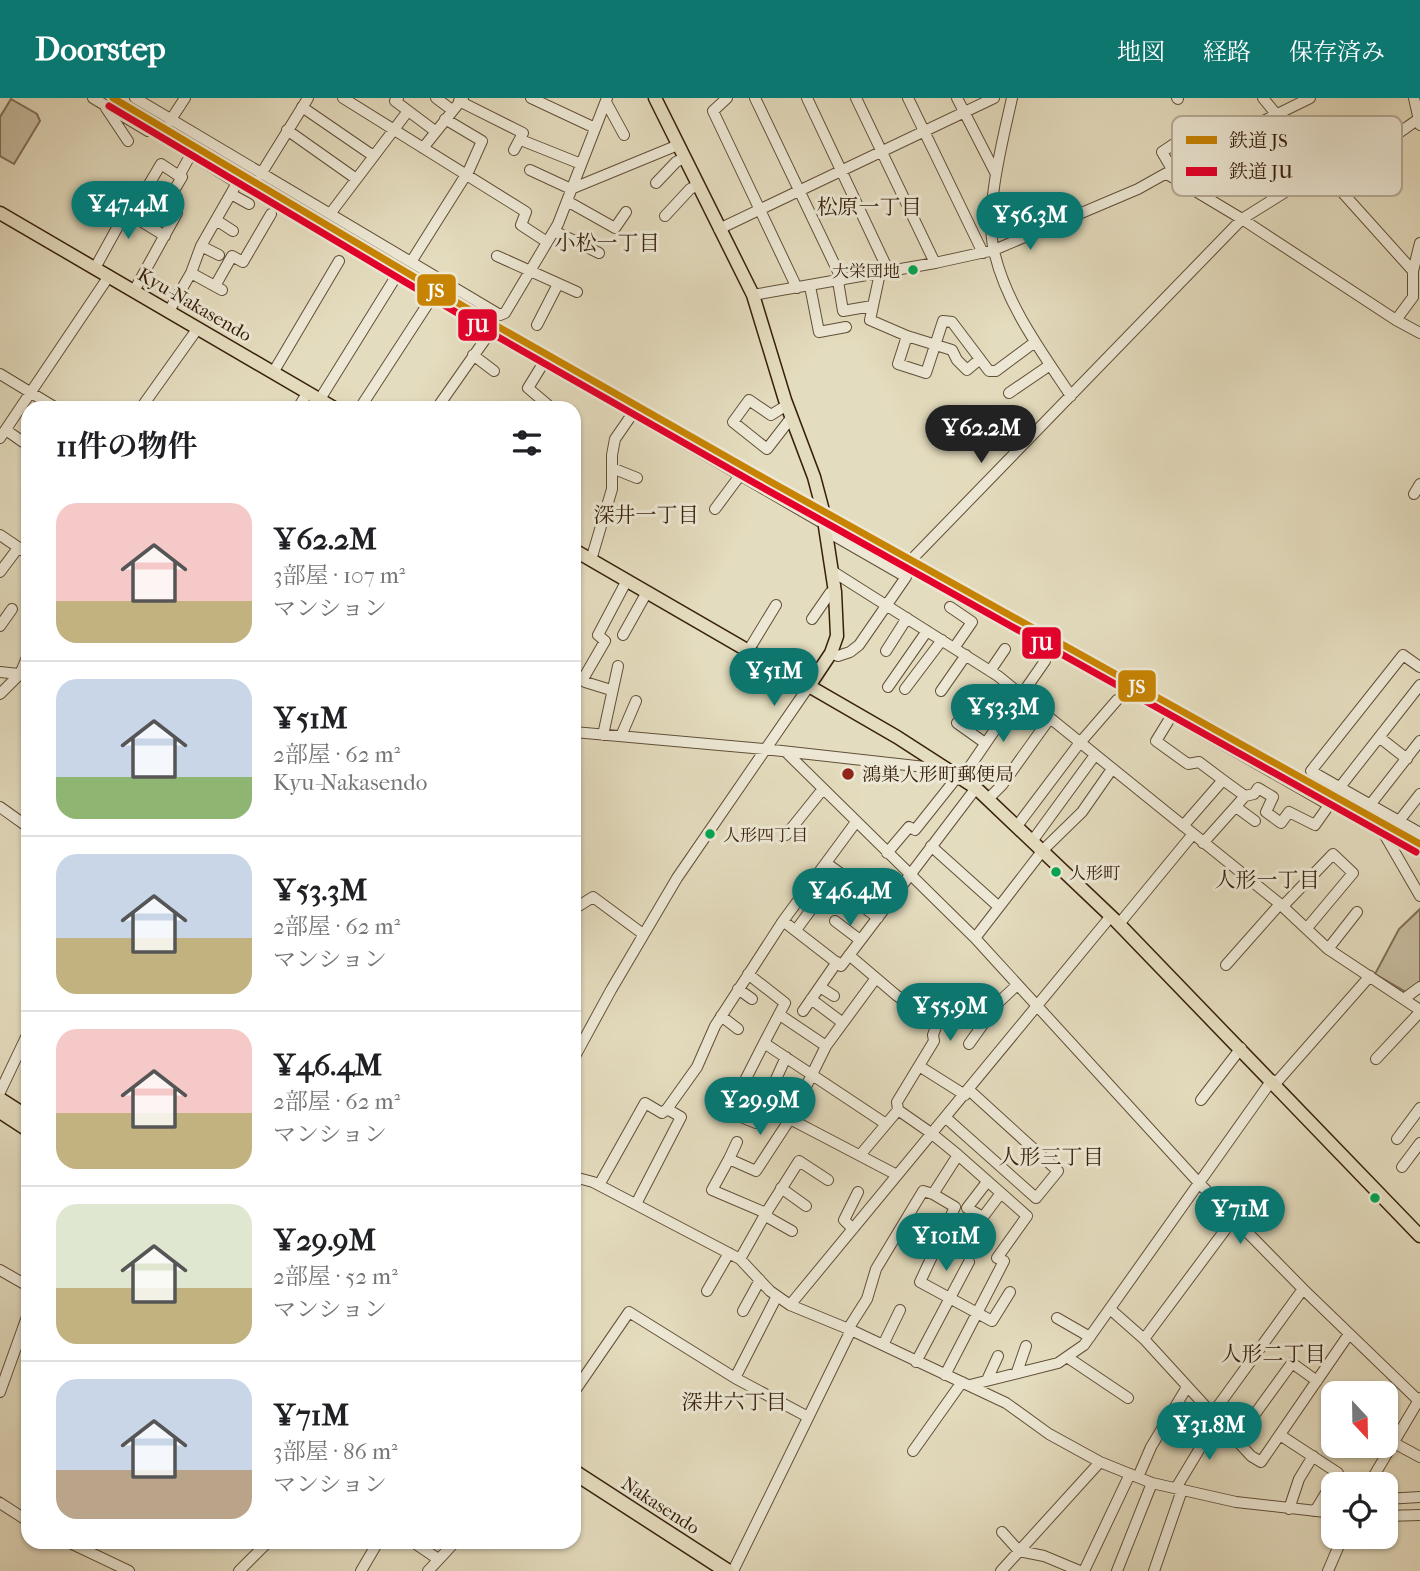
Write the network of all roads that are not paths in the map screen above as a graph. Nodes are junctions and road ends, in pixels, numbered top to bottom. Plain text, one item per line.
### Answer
1 (93, 98) edge
2 (135, 98) edge
3 (185, 98) edge
4 (398, 98) edge
5 (436, 98) edge
6 (531, 98) edge
7 (655, 98) edge
8 (727, 98) edge
9 (755, 98) edge
10 (807, 98) edge
11 (856, 98) edge
12 (908, 98) edge
13 (957, 98) edge
14 (994, 98) edge
15 (1012, 98) edge
16 (1263, 98) edge
17 (1414, 98) edge
18 (1307, 99) edge
19 (350, 100) edge
20 (606, 100) edge
21 (305, 102) edge
22 (458, 103) edge
23 (103, 105) junction
24 (408, 111) junction
25 (965, 111) junction
26 (1419, 112) edge
27 (1276, 114) junction
28 (1272, 116) edge
29 (445, 119) junction
30 (170, 121) junction
31 (1420, 125) edge
32 (1402, 126) edge
33 (595, 128) junction
34 (287, 130) junction
35 (924, 130) junction
36 (148, 131) dead end
37 (392, 131) junction
38 (436, 131) junction
39 (624, 135) dead end
40 (521, 140) junction
41 (128, 141) dead end
42 (678, 145) junction
43 (1172, 145) edge
44 (423, 148) junction
45 (514, 150) dead end
46 (881, 150) junction
47 (372, 155) junction
48 (684, 158) junction
49 (581, 164) junction
50 (530, 170) dead end
51 (841, 170) junction
52 (1170, 172) joint
53 (261, 174) junction
54 (465, 174) junction
55 (996, 174) junction
56 (179, 176) junction
57 (355, 178) junction
58 (656, 183) dead end
59 (698, 185) junction
60 (571, 190) junction
61 (800, 190) junction
62 (145, 191) junction
63 (231, 194) junction
64 (1207, 196) edge
65 (1280, 196) edge
66 (1341, 196) edge
67 (567, 201) junction
68 (248, 204) dead end
69 (760, 209) junction
70 (126, 212) junction
71 (626, 212) dead end
72 (0, 213) edge
73 (177, 214) dead end
74 (330, 214) junction
75 (271, 215) dead end
76 (665, 216) dead end
77 (1242, 219) junction
78 (216, 220) junction
79 (719, 229) junction
80 (554, 230) junction
81 (233, 231) dead end
82 (165, 236) junction
83 (547, 242) junction
84 (1420, 243) edge
85 (201, 246) junction
86 (988, 252) junction
87 (599, 253) dead end
88 (219, 255) dead end
89 (497, 256) dead end
90 (339, 261) dead end
91 (411, 262) junction
92 (935, 263) junction
93 (96, 268) junction
94 (1413, 271) junction
95 (528, 272) junction
96 (885, 272) junction
97 (191, 273) junction
98 (397, 275) dead end
99 (109, 276) junction
100 (840, 280) junction
101 (558, 284) junction
102 (810, 286) junction
103 (797, 288) junction
104 (134, 291) junction
105 (577, 292) dead end
106 (753, 295) junction
107 (872, 306) junction
108 (169, 311) junction
109 (1396, 320) junction
110 (537, 324) dead end
111 (846, 327) dead end
112 (198, 328) junction
113 (491, 331) junction
114 (1420, 333) edge
115 (908, 336) junction
116 (1035, 342) junction
117 (934, 345) junction
118 (473, 355) junction
119 (980, 359) junction
120 (544, 362) junction
121 (1050, 365) junction
122 (274, 371) junction
123 (494, 371) dead end
124 (0, 374) edge
125 (31, 393) junction
126 (1009, 393) dead end
127 (314, 396) junction
128 (1071, 396) junction
129 (26, 401) edge
130 (44, 401) edge
131 (146, 401) edge
132 (307, 401) edge
133 (322, 401) edge
134 (365, 401) edge
135 (441, 401) edge
136 (543, 401) edge
137 (21, 408) edge
138 (789, 411) junction
139 (633, 413) junction
140 (3, 434) edge
141 (21, 441) edge
142 (612, 468) junction
143 (741, 474) junction
144 (637, 478) dead end
145 (1420, 484) edge
146 (1414, 494) dead end
147 (715, 509) dead end
148 (825, 527) junction
149 (0, 536) edge
150 (18, 548) junction
151 (21, 550) edge
152 (581, 554) edge
153 (914, 557) dead end
154 (592, 560) junction
155 (832, 571) junction
156 (0, 572) edge
157 (627, 580) junction
158 (647, 592) junction
159 (835, 592) junction
160 (776, 604) dead end
161 (887, 604) junction
162 (950, 607) dead end
163 (12, 609) dead end
164 (907, 618) junction
165 (812, 619) dead end
166 (0, 626) edge
167 (927, 631) junction
168 (623, 635) dead end
169 (943, 640) junction
170 (954, 648) junction
171 (1005, 649) dead end
172 (748, 651) junction
173 (886, 651) dead end
174 (831, 653) junction
175 (966, 655) junction
176 (1045, 661) dead end
177 (618, 666) dead end
178 (1420, 667) edge
179 (990, 671) junction
180 (0, 672) edge
181 (21, 674) edge
182 (21, 676) edge
183 (1420, 685) edge
184 (809, 686) junction
185 (888, 687) dead end
186 (905, 689) dead end
187 (611, 691) junction
188 (941, 691) dead end
189 (1021, 693) junction
190 (0, 694) edge
191 (1116, 700) dead end
192 (636, 701) dead end
193 (1051, 718) junction
194 (957, 723) dead end
195 (581, 733) edge
196 (603, 735) junction
197 (621, 736) junction
198 (1379, 737) junction
199 (1420, 741) edge
200 (985, 743) junction
201 (1081, 743) junction
202 (764, 749) junction
203 (787, 753) junction
204 (1095, 755) junction
205 (1406, 759) junction
206 (938, 764) junction
207 (1112, 769) junction
208 (1265, 769) junction
209 (960, 777) junction
210 (1223, 780) junction
211 (1340, 787) junction
212 (975, 788) junction
213 (1258, 788) junction
214 (824, 789) junction
215 (1245, 796) junction
216 (1419, 798) edge
217 (988, 799) junction
218 (1370, 805) junction
219 (0, 807) edge
220 (1236, 807) junction
221 (1255, 821) dead end
222 (1399, 821) junction
223 (21, 822) edge
224 (856, 822) junction
225 (1017, 826) junction
226 (1183, 826) junction
227 (1383, 832) dead end
228 (1420, 833) edge
229 (1193, 834) junction
230 (786, 835) dead end
231 (1033, 840) junction
232 (1203, 843) junction
233 (931, 846) junction
234 (1043, 850) junction
235 (887, 853) junction
236 (826, 863) junction
237 (909, 876) junction
238 (847, 878) dead end
239 (850, 897) dead end
240 (1420, 897) edge
241 (818, 901) dead end
242 (581, 905) edge
243 (1281, 905) junction
244 (999, 907) junction
245 (1357, 912) dead end
246 (878, 918) junction
247 (835, 920) dead end
248 (1115, 920) junction
249 (783, 921) junction
250 (1307, 928) junction
251 (796, 930) junction
252 (643, 934) junction
253 (975, 938) junction
254 (860, 940) junction
255 (1328, 949) junction
256 (849, 955) junction
257 (837, 962) junction
258 (1226, 965) dead end
259 (748, 974) junction
260 (1370, 976) junction
261 (876, 978) junction
262 (1017, 985) junction
263 (820, 987) junction
264 (1420, 987) edge
265 (738, 989) junction
266 (834, 996) dead end
267 (1405, 998) junction
268 (752, 999) dead end
269 (811, 999) junction
270 (1038, 1007) junction
271 (803, 1011) dead end
272 (1420, 1011) edge
273 (780, 1015) junction
274 (721, 1016) junction
275 (843, 1023) junction
276 (738, 1028) dead end
277 (764, 1043) junction
278 (969, 1044) dead end
279 (581, 1045) edge
280 (826, 1046) junction
281 (21, 1048) edge
282 (1241, 1048) junction
283 (786, 1058) junction
284 (1376, 1059) dead end
285 (919, 1066) junction
286 (810, 1075) junction
287 (1273, 1082) junction
288 (0, 1092) edge
289 (967, 1093) junction
290 (0, 1100) edge
291 (1201, 1100) dead end
292 (1420, 1108) edge
293 (667, 1109) junction
294 (898, 1110) junction
295 (0, 1111) edge
296 (21, 1114) edge
297 (945, 1117) junction
298 (790, 1119) junction
299 (21, 1124) edge
300 (886, 1124) junction
301 (931, 1133) junction
302 (1397, 1139) dead end
303 (737, 1142) dead end
304 (1420, 1143) edge
305 (861, 1154) junction
306 (958, 1155) junction
307 (729, 1159) junction
308 (1402, 1167) dead end
309 (897, 1175) junction
310 (581, 1179) edge
311 (828, 1180) dead end
312 (988, 1182) junction
313 (1199, 1183) junction
314 (599, 1185) junction
315 (781, 1188) junction
316 (858, 1192) dead end
317 (1001, 1193) junction
318 (933, 1194) junction
319 (636, 1204) junction
320 (806, 1206) dead end
321 (766, 1213) junction
322 (1234, 1218) junction
323 (907, 1219) junction
324 (853, 1228) junction
325 (792, 1231) dead end
326 (1420, 1236) edge
327 (943, 1237) junction
328 (729, 1254) junction
329 (740, 1259) junction
330 (969, 1262) dead end
331 (0, 1270) edge
332 (760, 1280) junction
333 (21, 1282) edge
334 (1303, 1289) junction
335 (706, 1292) dead end
336 (1010, 1292) dead end
337 (777, 1296) junction
338 (951, 1298) junction
339 (790, 1305) junction
340 (1110, 1309) junction
341 (900, 1310) dead end
342 (743, 1311) dead end
343 (977, 1312) junction
344 (1057, 1318) dead end
345 (850, 1329) junction
346 (21, 1334) edge
347 (1349, 1334) junction
348 (1090, 1337) junction
349 (1144, 1339) junction
350 (883, 1345) junction
351 (1026, 1346) dead end
352 (998, 1356) dead end
353 (1067, 1357) junction
354 (916, 1362) junction
355 (1017, 1372) junction
356 (945, 1375) junction
357 (735, 1378) junction
358 (987, 1380) junction
359 (1317, 1381) junction
360 (581, 1382) edge
361 (966, 1383) junction
362 (1187, 1387) junction
363 (0, 1392) edge
364 (1128, 1398) dead end
365 (1419, 1400) edge
366 (807, 1417) junction
367 (1217, 1420) junction
368 (1280, 1435) junction
369 (1398, 1436) edge
370 (1236, 1440) junction
371 (1398, 1445) edge
372 (913, 1451) dead end
373 (1313, 1456) junction
374 (1420, 1457) edge
375 (1100, 1462) junction
376 (1134, 1476) junction
377 (581, 1477) edge
378 (1152, 1483) junction
379 (581, 1487) edge
380 (1179, 1489) junction
381 (1420, 1497) edge
382 (1398, 1498) edge
383 (0, 1503) edge
384 (1289, 1509) junction
385 (1315, 1511) junction
386 (1321, 1512) edge
387 (1420, 1515) edge
388 (21, 1516) edge
389 (1398, 1516) edge
390 (1002, 1532) dead end
391 (84, 1549) edge
392 (261, 1549) edge
393 (375, 1549) edge
394 (423, 1549) edge
395 (448, 1549) edge
396 (1337, 1549) edge
397 (1019, 1551) junction
398 (438, 1559) junction
399 (1076, 1570) edge
400 (129, 1571) edge
401 (239, 1571) edge
402 (362, 1571) edge
403 (428, 1571) edge
404 (711, 1571) edge
405 (727, 1571) edge
406 (733, 1571) edge
407 (1001, 1571) edge
408 (1117, 1571) edge
409 (1154, 1571) edge
410 (1328, 1571) edge

1 - 23 street
2 - 30 street
3 - 30 street
4 - 24 street
5 - 22 street
6 - 33 street
7 - 42 main road
8 - 69 street
9 - 61 street
10 - 51 street
11 - 46 street
12 - 35 street
13 - 25 street
14 - 25 street
15 - 55 street
16 - 27 street
17 - 26 street
18 - 27 street
19 - 37 street
20 - 33 street
20 - 39 street
21 - 34 street
21 - 47 street
22 - 29 street
22 - 40 street
23 - 36 street
23 - 41 street
24 - 37 street
24 - 38 street
25 - 35 street
25 - 55 street
26 - 31 street
26 - 32 street
27 - 28 street
29 - 38 street
29 - 54 street
30 - 53 street
33 - 49 street
34 - 53 street
34 - 57 street
35 - 46 street
35 - 86 street
37 - 44 street
37 - 47 street
38 - 44 street
40 - 45 street
40 - 49 street
42 - 48 main road
42 - 60 street
43 - 52 street
44 - 54 street
46 - 51 street
46 - 92 street
47 - 57 street
48 - 58 street
48 - 59 main road
49 - 60 street
50 - 60 street
51 - 61 street
51 - 96 street
52 - 86 street
53 - 74 street
54 - 83 street
54 - 91 street
55 - 86 street
56 - 62 street
56 - 62 street
56 - 63 street
57 - 74 street
59 - 76 street
59 - 79 main road
60 - 67 street
61 - 69 street
61 - 100 street
62 - 70 street
63 - 68 street
63 - 78 street
64 - 77 street
65 - 77 street
66 - 94 street
67 - 71 street
67 - 80 street
69 - 79 street
69 - 103 street
70 - 82 street
70 - 93 street
72 - 93 main road, Kyu-Nakasendo
73 - 82 street
74 - 91 street
75 - 97 street
77 - 109 street
77 - 128 street
78 - 81 street
78 - 85 street
79 - 106 main road
80 - 83 street
80 - 87 street
82 - 104 street
83 - 95 street
84 - 94 street
85 - 88 street
85 - 97 street
86 - 92 street
86 - 116 street
89 - 95 street
90 - 122 street
91 - 95 street
92 - 96 street
93 - 99 main road, Kyu-Nakasendo
94 - 109 street
95 - 101 street
96 - 100 street
96 - 107 street
97 - 108 street
98 - 127 street
99 - 104 main road, Kyu-Nakasendo
99 - 125 street
100 - 102 street
100 - 107 street
101 - 105 street
101 - 110 street
102 - 103 street
102 - 111 street
103 - 106 street
104 - 108 main road, Kyu-Nakasendo
106 - 138 main road
107 - 115 street
108 - 112 main road, Kyu-Nakasendo
109 - 114 street
112 - 122 main road, Kyu-Nakasendo
112 - 131 street
113 - 118 street
113 - 120 street
113 - 134 street
115 - 117 street
115 - 117 street
116 - 119 street
116 - 121 street
117 - 119 street
117 - 119 street
118 - 123 street
118 - 135 street
120 - 136 street
120 - 139 street
121 - 126 street
121 - 128 street
122 - 127 main road, Kyu-Nakasendo
124 - 125 street
125 - 129 street
125 - 130 street
127 - 132 street
127 - 133 main road, Kyu-Nakasendo
128 - 153 street
137 - 140 street
138 - 138 street
138 - 148 main road
139 - 142 street
139 - 143 street
140 - 141 street
142 - 144 street
142 - 154 street
143 - 147 street
143 - 148 street
145 - 146 street
148 - 155 main road
148 - 161 street
149 - 150 street
150 - 151 street
150 - 156 street
152 - 154 main road
154 - 157 main road
155 - 159 main road
155 - 161 street
157 - 158 main road
157 - 187 street
158 - 168 street
158 - 172 main road
159 - 165 street
159 - 174 main road
160 - 172 street
161 - 164 street
161 - 174 street
162 - 170 street
163 - 166 street
164 - 167 street
164 - 173 street
167 - 169 street
167 - 185 street
169 - 170 street
169 - 186 street
170 - 175 street
171 - 179 street
172 - 184 main road
174 - 184 main road
175 - 179 street
175 - 188 street
176 - 189 street
177 - 187 street
178 - 211 street
179 - 189 street
180 - 181 street
182 - 190 street
183 - 198 street
184 - 202 street
184 - 206 main road
187 - 196 street
189 - 193 street
189 - 200 street
191 - 201 street
192 - 197 street
193 - 201 street
193 - 217 street
194 - 200 street
195 - 196 street
196 - 197 street
197 - 202 street
198 - 205 street
198 - 211 street
199 - 205 street
200 - 209 street
201 - 204 street
201 - 225 street
202 - 203 street
202 - 252 street
203 - 206 street
203 - 214 street
204 - 207 street
204 - 231 street
205 - 218 street
206 - 209 main road
207 - 226 street
207 - 234 street
208 - 210 street
208 - 213 street
208 - 213 street
209 - 212 main road
209 - 235 street
210 - 215 street
210 - 226 street
211 - 218 street
212 - 217 main road
212 - 233 street
213 - 215 street
214 - 224 street
214 - 230 street
215 - 220 street
216 - 222 street
217 - 225 main road
218 - 222 street
219 - 223 street
220 - 221 street
220 - 232 street
222 - 228 street
224 - 235 street
224 - 236 street
225 - 231 main road
226 - 229 street
227 - 240 street
229 - 232 street
229 - 248 street
231 - 234 main road
232 - 243 street
233 - 237 street
233 - 244 street
234 - 244 street
234 - 248 main road
235 - 237 street
236 - 238 street
236 - 249 street
237 - 246 street
237 - 253 street
239 - 246 street
241 - 251 street
242 - 252 street
243 - 250 street
243 - 250 street
243 - 258 street
244 - 253 street
245 - 255 street
246 - 254 street
247 - 254 street
248 - 270 street
248 - 282 main road
249 - 251 street
249 - 259 street
250 - 255 street
251 - 257 street
252 - 279 street
253 - 262 street
254 - 256 street
255 - 260 street
256 - 257 street
256 - 261 street
257 - 263 street
259 - 265 street
259 - 273 street
260 - 267 street
260 - 287 street
261 - 275 street
261 - 285 street
262 - 270 street
262 - 278 street
263 - 266 street
263 - 269 street
264 - 267 street
265 - 268 street
265 - 274 street
267 - 272 street
269 - 271 street
269 - 275 street
270 - 289 street
270 - 313 street
272 - 284 street
273 - 277 street
273 - 280 street
274 - 276 street
274 - 293 street
275 - 280 street
277 - 283 street
277 - 283 street
280 - 286 street
281 - 288 street
282 - 287 main road
282 - 291 street
283 - 286 street
285 - 289 street
285 - 294 street
286 - 298 street
286 - 300 street
287 - 313 street
287 - 326 main road
289 - 297 street
289 - 297 street
290 - 296 highway
292 - 302 street
293 - 314 street
293 - 319 street
294 - 300 street
294 - 301 street
295 - 299 highway
297 - 301 street
298 - 305 street
298 - 307 street
300 - 305 street
301 - 306 street
301 - 309 street
303 - 307 street
304 - 308 street
305 - 309 street
306 - 312 street
306 - 318 street
307 - 321 street
309 - 324 street
310 - 314 street
311 - 315 street
312 - 317 street
312 - 317 street
313 - 322 street
313 - 340 street
314 - 319 street
315 - 320 street
315 - 321 street
316 - 324 street
317 - 343 street
318 - 323 street
318 - 327 street
319 - 328 street
321 - 325 street
321 - 329 street
322 - 334 street
322 - 349 street
323 - 327 street
323 - 345 street
324 - 339 street
327 - 338 street
328 - 329 street
328 - 335 street
329 - 332 street
330 - 338 street
331 - 333 street
332 - 337 street
332 - 342 street
334 - 347 street
334 - 367 street
336 - 343 street
337 - 339 street
337 - 357 street
338 - 343 street
338 - 354 street
339 - 345 street
340 - 348 street
340 - 349 street
341 - 350 street
343 - 356 street
344 - 348 street
345 - 350 street
345 - 366 street
346 - 363 street
347 - 359 street
347 - 365 street
348 - 353 street
349 - 362 street
350 - 354 street
351 - 355 street
352 - 358 street
353 - 355 street
353 - 364 street
354 - 356 street
355 - 358 street
356 - 361 street
357 - 360 street
357 - 366 street
358 - 361 street
359 - 368 street
359 - 370 street
361 - 372 street
361 - 375 street
362 - 367 street
362 - 376 street
365 - 369 street
366 - 406 street
367 - 370 street
367 - 380 street
368 - 370 street
368 - 373 street
371 - 374 street
373 - 384 street
373 - 385 street
375 - 376 street
375 - 397 street
376 - 378 street
376 - 399 street
377 - 405 highway, Nakasendo
378 - 380 street
378 - 408 street
379 - 404 highway, Nakasendo
380 - 384 street
380 - 409 street
381 - 382 street
383 - 388 street
384 - 385 street
385 - 386 street
387 - 389 street
390 - 397 street
391 - 400 street
392 - 401 street
393 - 402 street
394 - 398 street
395 - 398 street
396 - 410 street
397 - 399 street
397 - 407 street
398 - 403 street

